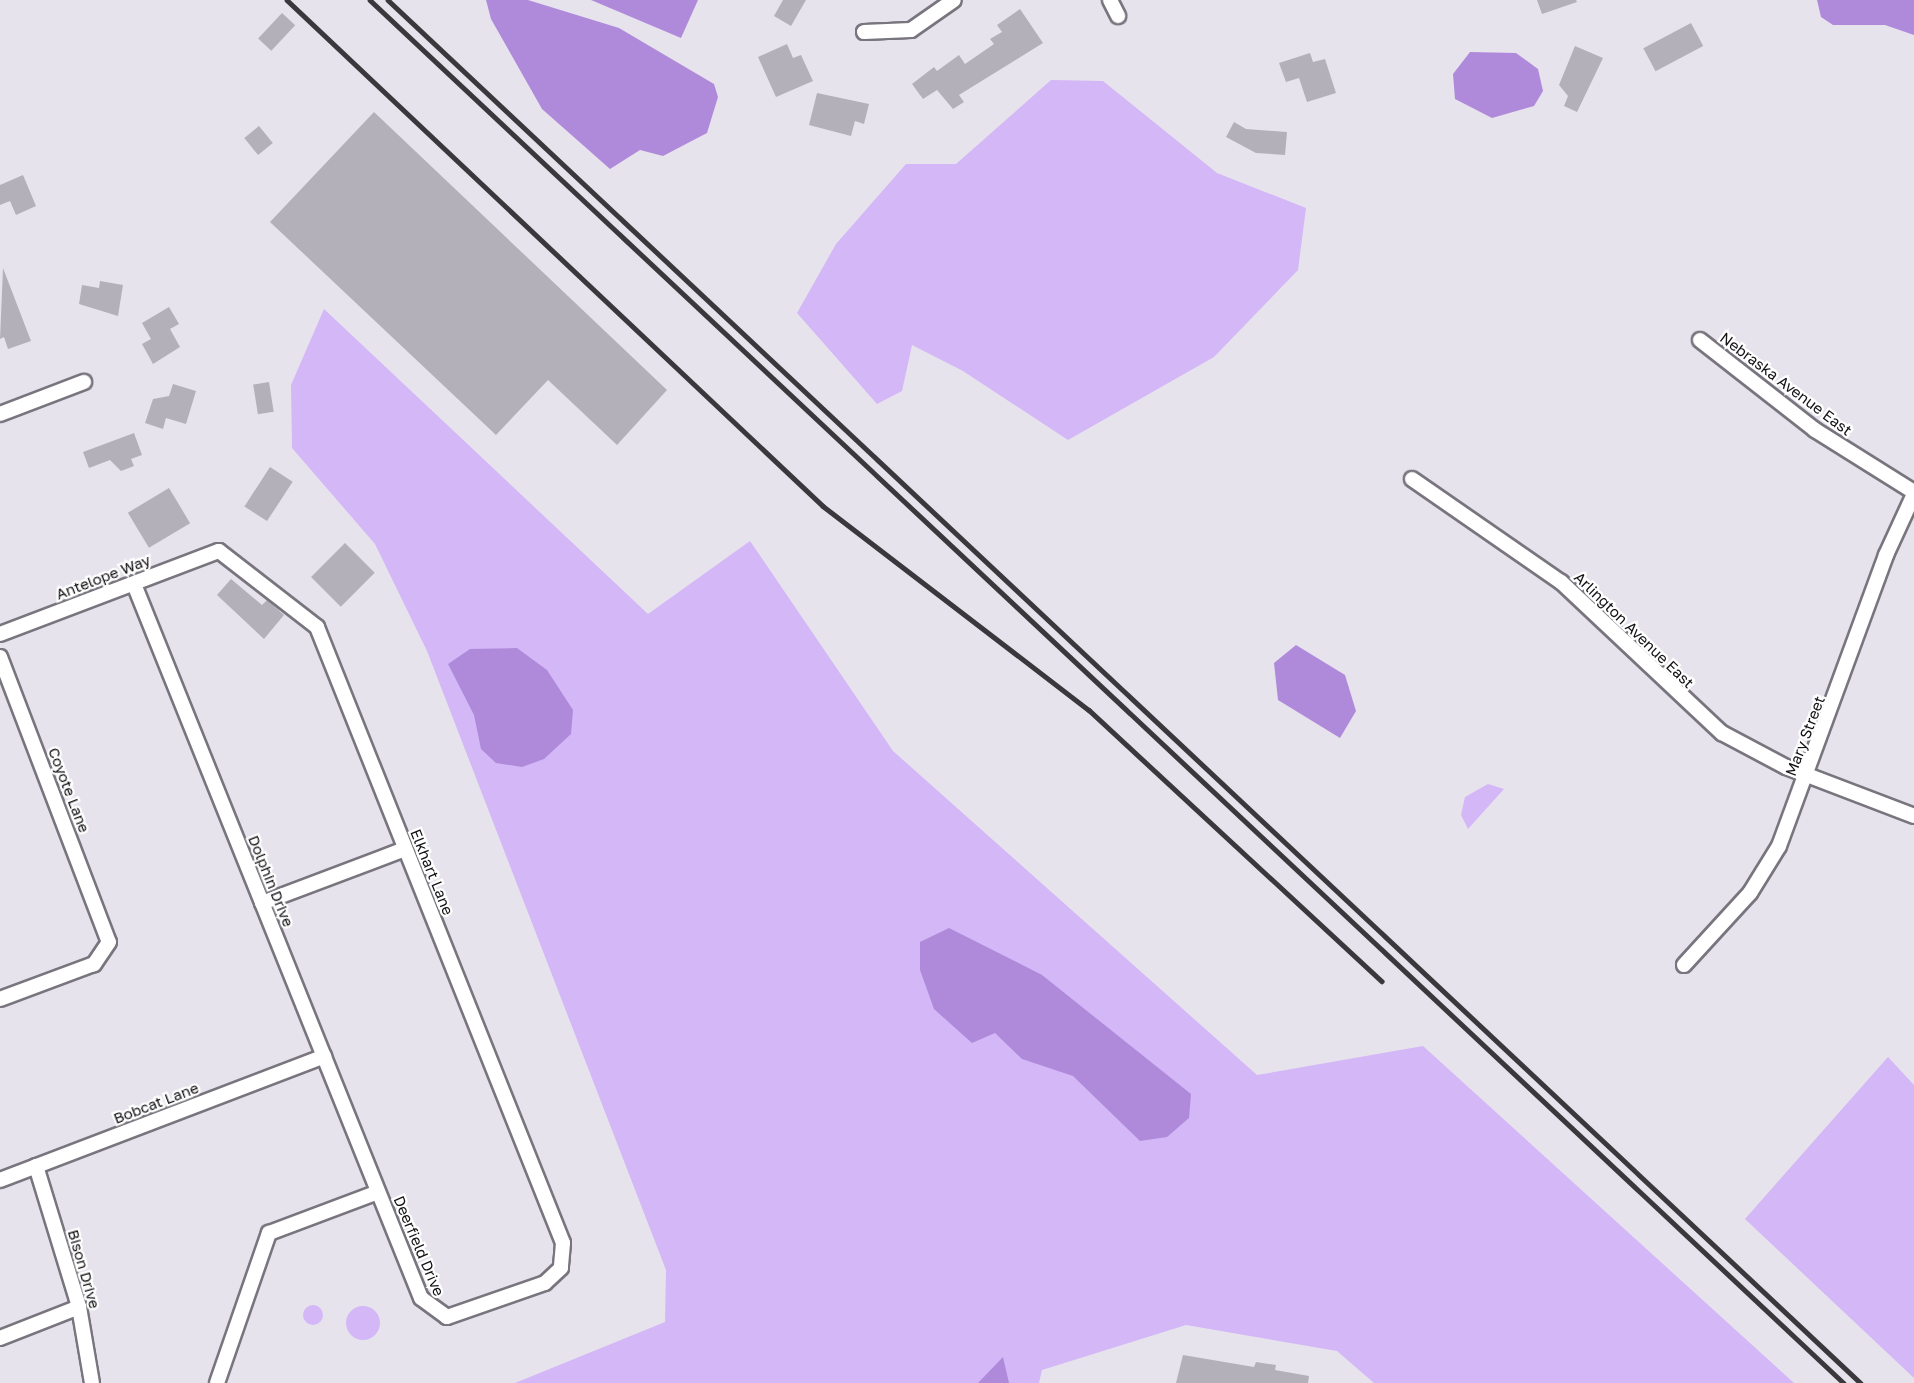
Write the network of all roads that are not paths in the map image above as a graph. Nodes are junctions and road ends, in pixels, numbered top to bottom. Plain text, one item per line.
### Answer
1 (954, 0) edge
2 (1110, 0) edge
3 (1118, 16) dead end
4 (864, 32) dead end
5 (1700, 340) dead end
6 (84, 382) dead end
7 (0, 414) edge
8 (1412, 480) dead end
9 (1914, 493) edge
10 (219, 551) joint
11 (134, 584) junction
12 (0, 634) edge
13 (0, 657) edge
14 (1807, 775) junction
15 (1914, 816) edge
16 (405, 849) junction
17 (262, 903) junction
18 (1684, 965) dead end
19 (0, 999) edge
20 (324, 1056) junction
21 (36, 1166) junction
22 (0, 1180) edge
23 (378, 1192) junction
24 (563, 1244) joint
25 (79, 1307) junction
26 (0, 1338) edge
27 (92, 1383) edge
28 (217, 1383) edge

1 - 4 street
2 - 3 street
5 - 9 street, Nebraska Avenue East
6 - 7 street
8 - 14 street, Arlington Avenue East
9 - 14 street, Mary Street
10 - 11 street, Antelope Way
10 - 16 street, Elkhart Lane
11 - 12 street, Antelope Way
11 - 17 street, Dolphin Drive
13 - 19 street, Coyote Lane
14 - 15 street, Arlington Avenue East
14 - 18 street, Mary Street
16 - 17 street
16 - 24 street, Elkhart Lane
17 - 20 street, Dolphin Drive
20 - 21 street, Bobcat Lane
20 - 23 street, Dolphin Drive
21 - 22 street, Bobcat Lane
21 - 25 street, Bison Drive
23 - 24 street, Deerfield Drive
23 - 28 street, Deerfield Drive
25 - 26 street
25 - 27 street, Bison Drive

